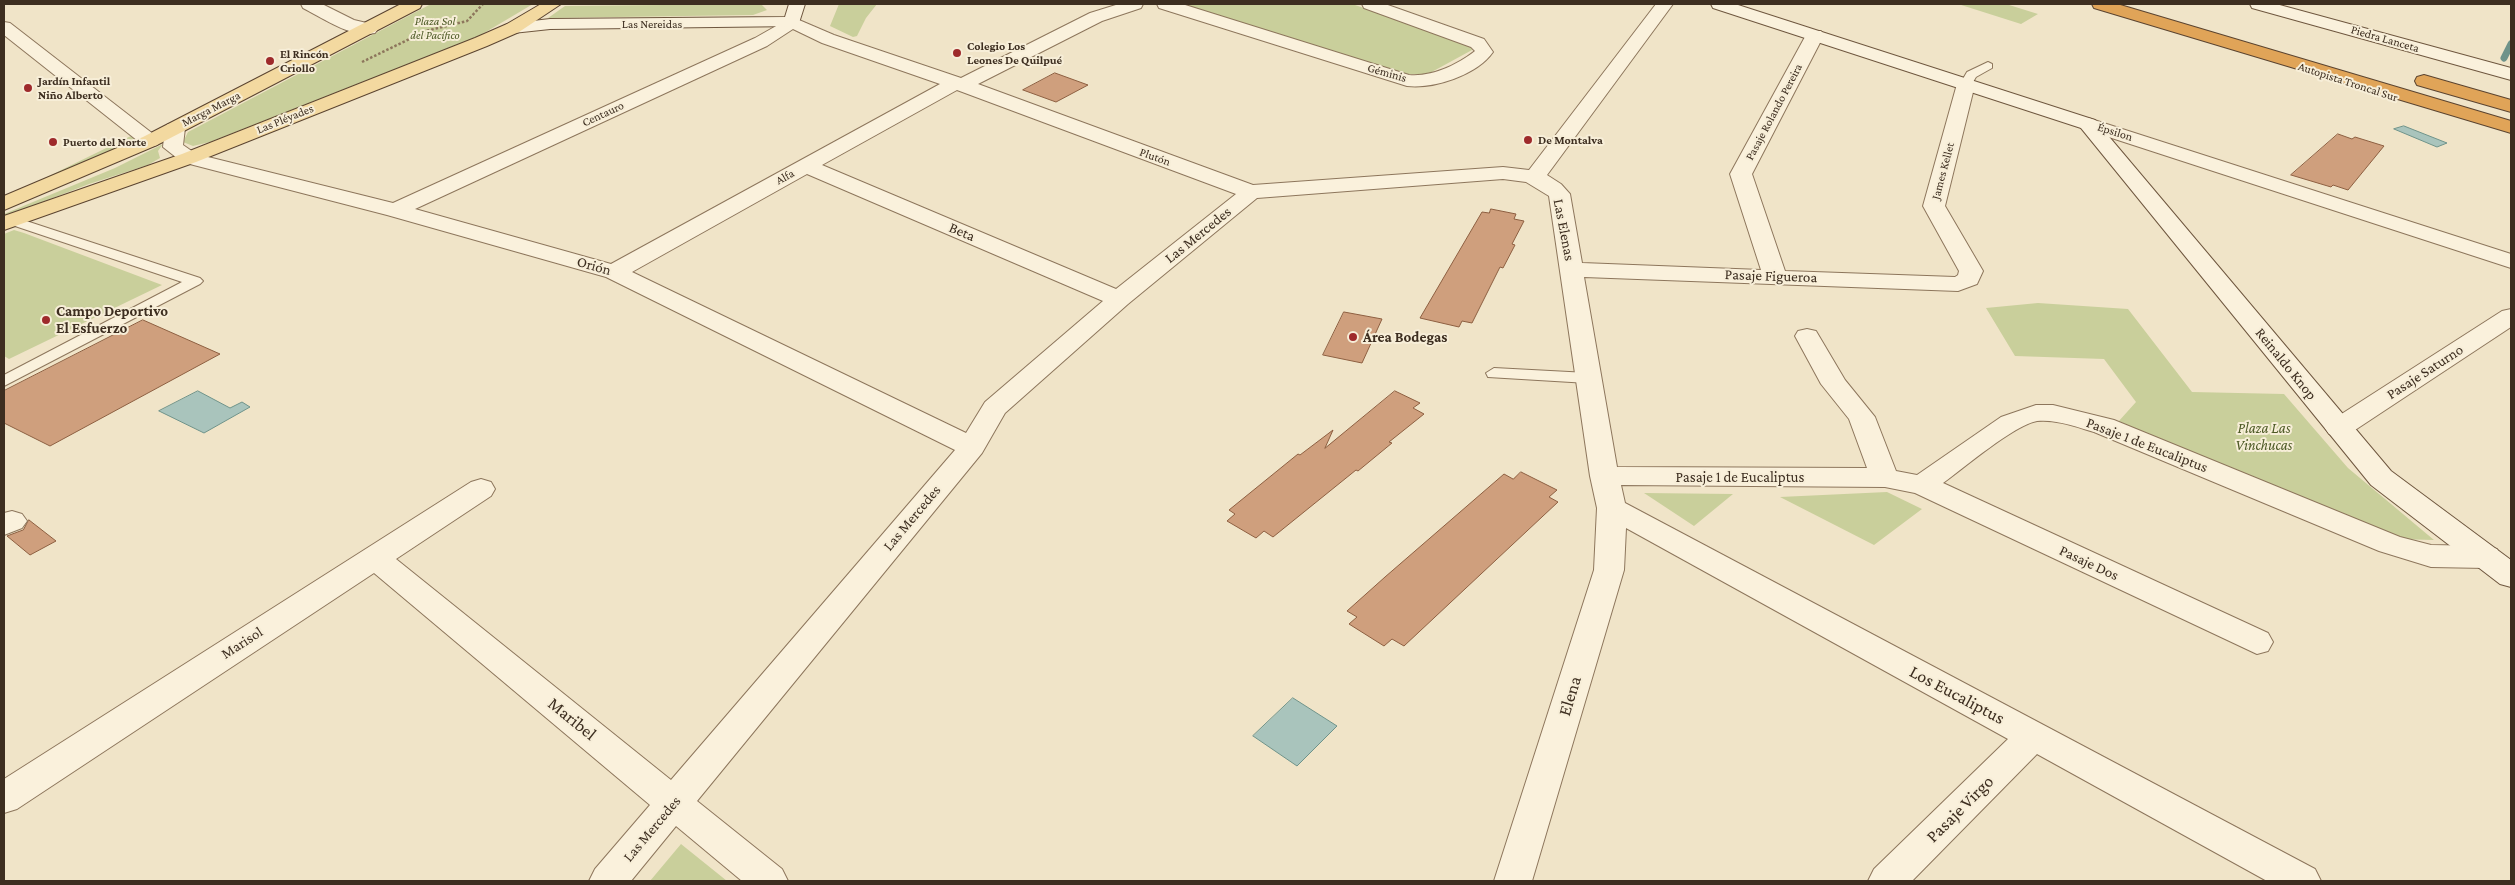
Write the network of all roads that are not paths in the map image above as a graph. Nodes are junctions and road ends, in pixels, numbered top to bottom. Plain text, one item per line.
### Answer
1 (309, 4) edge
2 (414, 4) edge
3 (553, 4) edge
4 (1135, 4) edge
5 (1166, 4) edge
6 (1370, 4) edge
7 (1665, 4) edge
8 (1719, 4) edge
9 (2100, 4) edge
10 (2150, 4) edge
11 (2258, 4) edge
12 (794, 13) edge
13 (2204, 19) junction
14 (375, 25) junction
15 (4, 27) edge
16 (514, 28) junction
17 (2186, 29) junction
18 (1815, 35) junction
19 (2358, 63) dead end
20 (1988, 66) dead end
21 (2511, 74) edge
22 (2406, 76) dead end
23 (959, 84) junction
24 (1966, 84) junction
25 (2511, 108) edge
26 (2088, 124) junction
27 (2511, 127) edge
28 (175, 128) junction
29 (2511, 136) edge
30 (150, 140) junction
31 (189, 158) junction
32 (806, 166) junction
33 (1535, 177) junction
34 (1251, 192) junction
35 (395, 210) junction
36 (6, 216) edge
37 (2511, 261) edge
38 (1572, 270) junction
39 (614, 272) junction
40 (1775, 276) junction
41 (1969, 279) joint
42 (1119, 298) junction
43 (2511, 316) edge
44 (1807, 336) dead end
45 (1494, 373) dead end
46 (1588, 378) junction
47 (4, 382) edge
48 (2339, 428) junction
49 (972, 447) junction
50 (1604, 476) junction
51 (1884, 478) junction
52 (1922, 485) junction
53 (481, 489) dead end
54 (1612, 508) junction
55 (2486, 557) junction
56 (374, 558) junction
57 (2511, 576) edge
58 (2257, 642) dead end
59 (2033, 736) junction
60 (4, 798) edge
61 (674, 803) junction
62 (608, 881) edge
63 (769, 881) edge
64 (1513, 881) edge
65 (1887, 881) edge
66 (2302, 881) edge

1 - 14 street
2 - 14 main road, Marga Marga
3 - 16 main road, Las Pléyades
4 - 23 street, Alfa
5 - 6 street, Géminis
7 - 33 street
8 - 18 street, Épsilon
9 - 17 highway, Autopista Troncal Sur
10 - 13 highway, Autopista Troncal Sur
11 - 21 street, Piedra Lanceta
12 - 16 street, Las Nereidas
12 - 23 street, Plutón
12 - 35 street, Centauro
13 - 19 highway, Autopista Troncal Sur
13 - 25 highway, Autopista Troncal Sur
14 - 28 main road, Marga Marga
15 - 30 street
16 - 31 main road, Las Pléyades
17 - 27 highway, Autopista Troncal Sur
17 - 29 highway, Autopista Troncal Sur
18 - 24 street, Épsilon
18 - 40 street, Pasaje Rolando Pereira
20 - 24 lane
22 - 25 highway, Autopista Troncal Sur
23 - 32 street, Alfa
23 - 34 street, Plutón
24 - 26 street, Épsilon
24 - 41 street, James Kellet
26 - 37 street, Épsilon
26 - 48 street, Reinaldo Knop
28 - 30 main road, Marga Marga
28 - 31 street
30 - 36 main road, Marga Marga
31 - 35 street, Orión
31 - 36 main road, Las Pléyades
32 - 39 street, Alfa
32 - 42 street, Beta
33 - 34 street, Plutón
33 - 38 street, Las Elenas
34 - 42 street, Las Mercedes
35 - 39 street, Orión
36 - 47 lane
38 - 40 street, Pasaje Figueroa
38 - 46 street, Las Elenas
39 - 49 street, Orión
40 - 41 street, Pasaje Figueroa
42 - 49 street, Las Mercedes
43 - 48 street, Pasaje Saturno
44 - 51 street
45 - 46 lane
46 - 50 street, Las Elenas
48 - 55 street, Reinaldo Knop
49 - 61 street, Las Mercedes
50 - 51 street, Pasaje 1 de Eucaliptus
50 - 54 street, Las Elenas
51 - 52 street, Pasaje 1 de Eucaliptus
52 - 55 street, Pasaje 1 de Eucaliptus
52 - 58 street, Pasaje Dos
53 - 56 street, Marisol
54 - 59 street, Los Eucaliptus
54 - 64 street, Elena
55 - 57 street, Reinaldo Knop
56 - 60 street, Marisol
56 - 61 street, Maribel
59 - 65 street, Pasaje Virgo
59 - 66 street, Los Eucaliptus
61 - 62 street, Las Mercedes
61 - 63 street, Maribel

